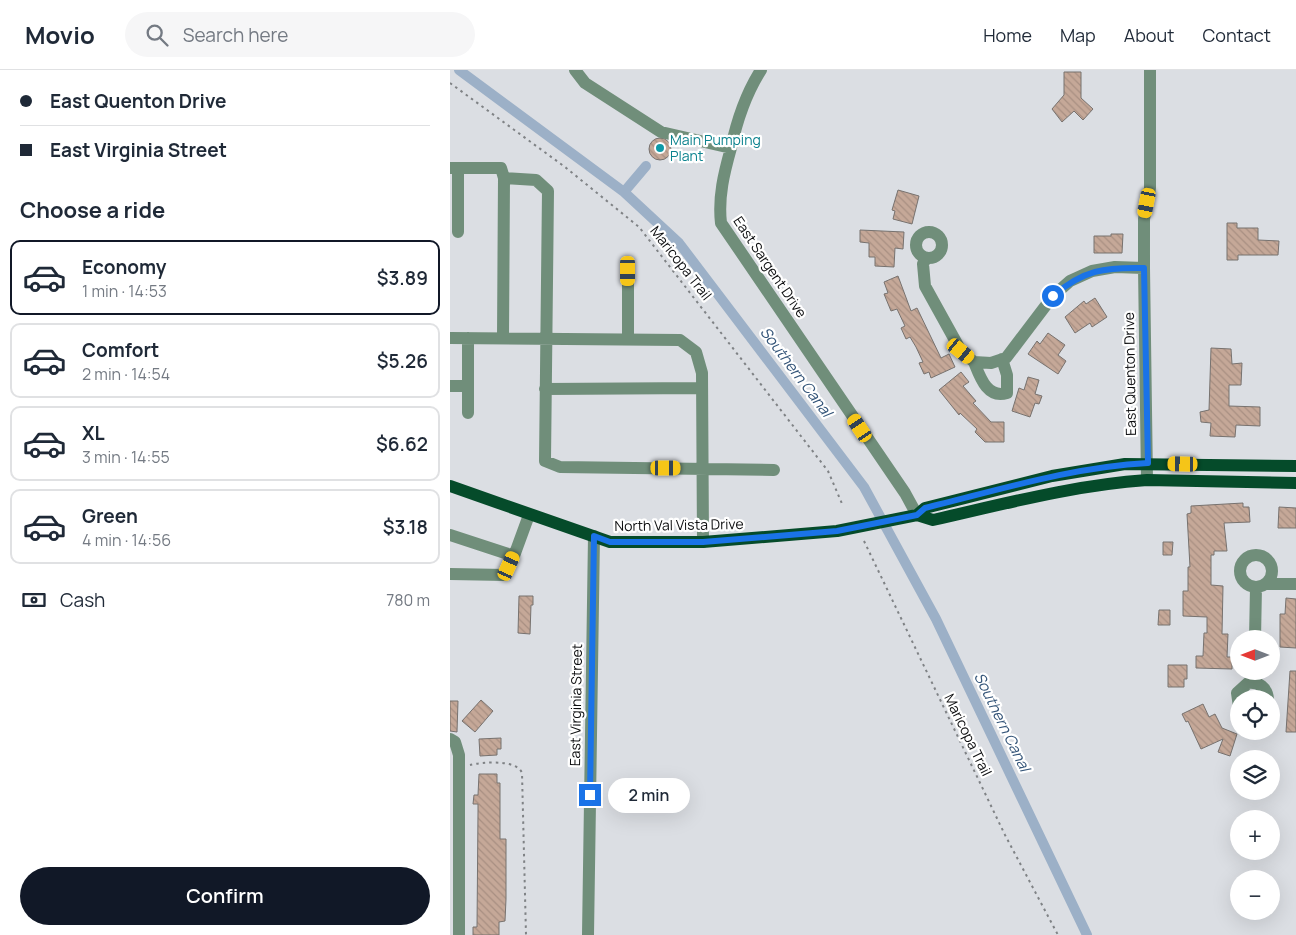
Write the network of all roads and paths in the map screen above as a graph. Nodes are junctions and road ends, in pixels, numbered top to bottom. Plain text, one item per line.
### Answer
1 (575, 70) edge
2 (761, 70) edge
3 (1150, 70) edge
4 (450, 83) edge
5 (731, 148) junction
6 (454, 168) edge
7 (504, 178) junction
8 (458, 232) dead end
9 (926, 258) dead end
10 (1144, 268) junction
11 (628, 271) dead end
12 (450, 338) edge
13 (468, 338) junction
14 (503, 338) junction
15 (545, 338) junction
16 (628, 340) junction
17 (1002, 360) junction
18 (974, 362) junction
19 (450, 386) edge
20 (468, 386) junction
21 (702, 388) junction
22 (545, 389) junction
23 (468, 413) dead end
24 (1148, 463) junction
25 (1296, 466) edge
26 (702, 468) junction
27 (774, 470) dead end
28 (1148, 480) junction
29 (1296, 482) edge
30 (450, 486) edge
31 (843, 506) dead end
32 (529, 515) junction
33 (917, 515) junction
34 (450, 535) edge
35 (594, 536) junction
36 (864, 541) dead end
37 (703, 542) junction
38 (514, 556) junction
39 (450, 574) edge
40 (1296, 584) edge
41 (1256, 630) edge
42 (1250, 680) edge
43 (1257, 680) edge
44 (1239, 690) edge
45 (1265, 690) edge
46 (452, 741) edge
47 (459, 765) junction
48 (454, 844) edge
49 (458, 935) edge
50 (526, 935) edge
51 (588, 935) edge
52 (1058, 935) edge

1 - 5 street
2 - 5 street, East Sargent Drive
3 - 10 street, East Quenton Drive
4 - 31 path, Maricopa Trail
5 - 33 street, East Sargent Drive
6 - 7 street
6 - 8 street
7 - 14 street
7 - 15 street
9 - 18 street
10 - 17 street
10 - 24 street, East Quenton Drive
11 - 16 street
12 - 13 street
13 - 14 street
13 - 20 street
14 - 15 street
15 - 16 street
15 - 22 street
16 - 21 street
17 - 18 street
17 - 18 street
19 - 20 street
20 - 23 street
21 - 22 street
21 - 26 street
22 - 26 street
24 - 25 main road, North Val Vista Drive
24 - 28 street, East Quenton Drive
24 - 33 main road, North Val Vista Drive
26 - 27 street
26 - 37 street
28 - 29 main road, North Val Vista Drive
28 - 33 main road, North Val Vista Drive
30 - 32 main road, North Val Vista Drive
32 - 35 main road, North Val Vista Drive
32 - 38 street
33 - 37 main road, North Val Vista Drive
34 - 38 street
35 - 37 main road, North Val Vista Drive
35 - 51 street, East Virginia Street
36 - 52 path, Maricopa Trail
38 - 39 street
40 - 41 street
42 - 44 street
43 - 45 street
46 - 47 street
47 - 48 street
47 - 50 path
48 - 49 street

